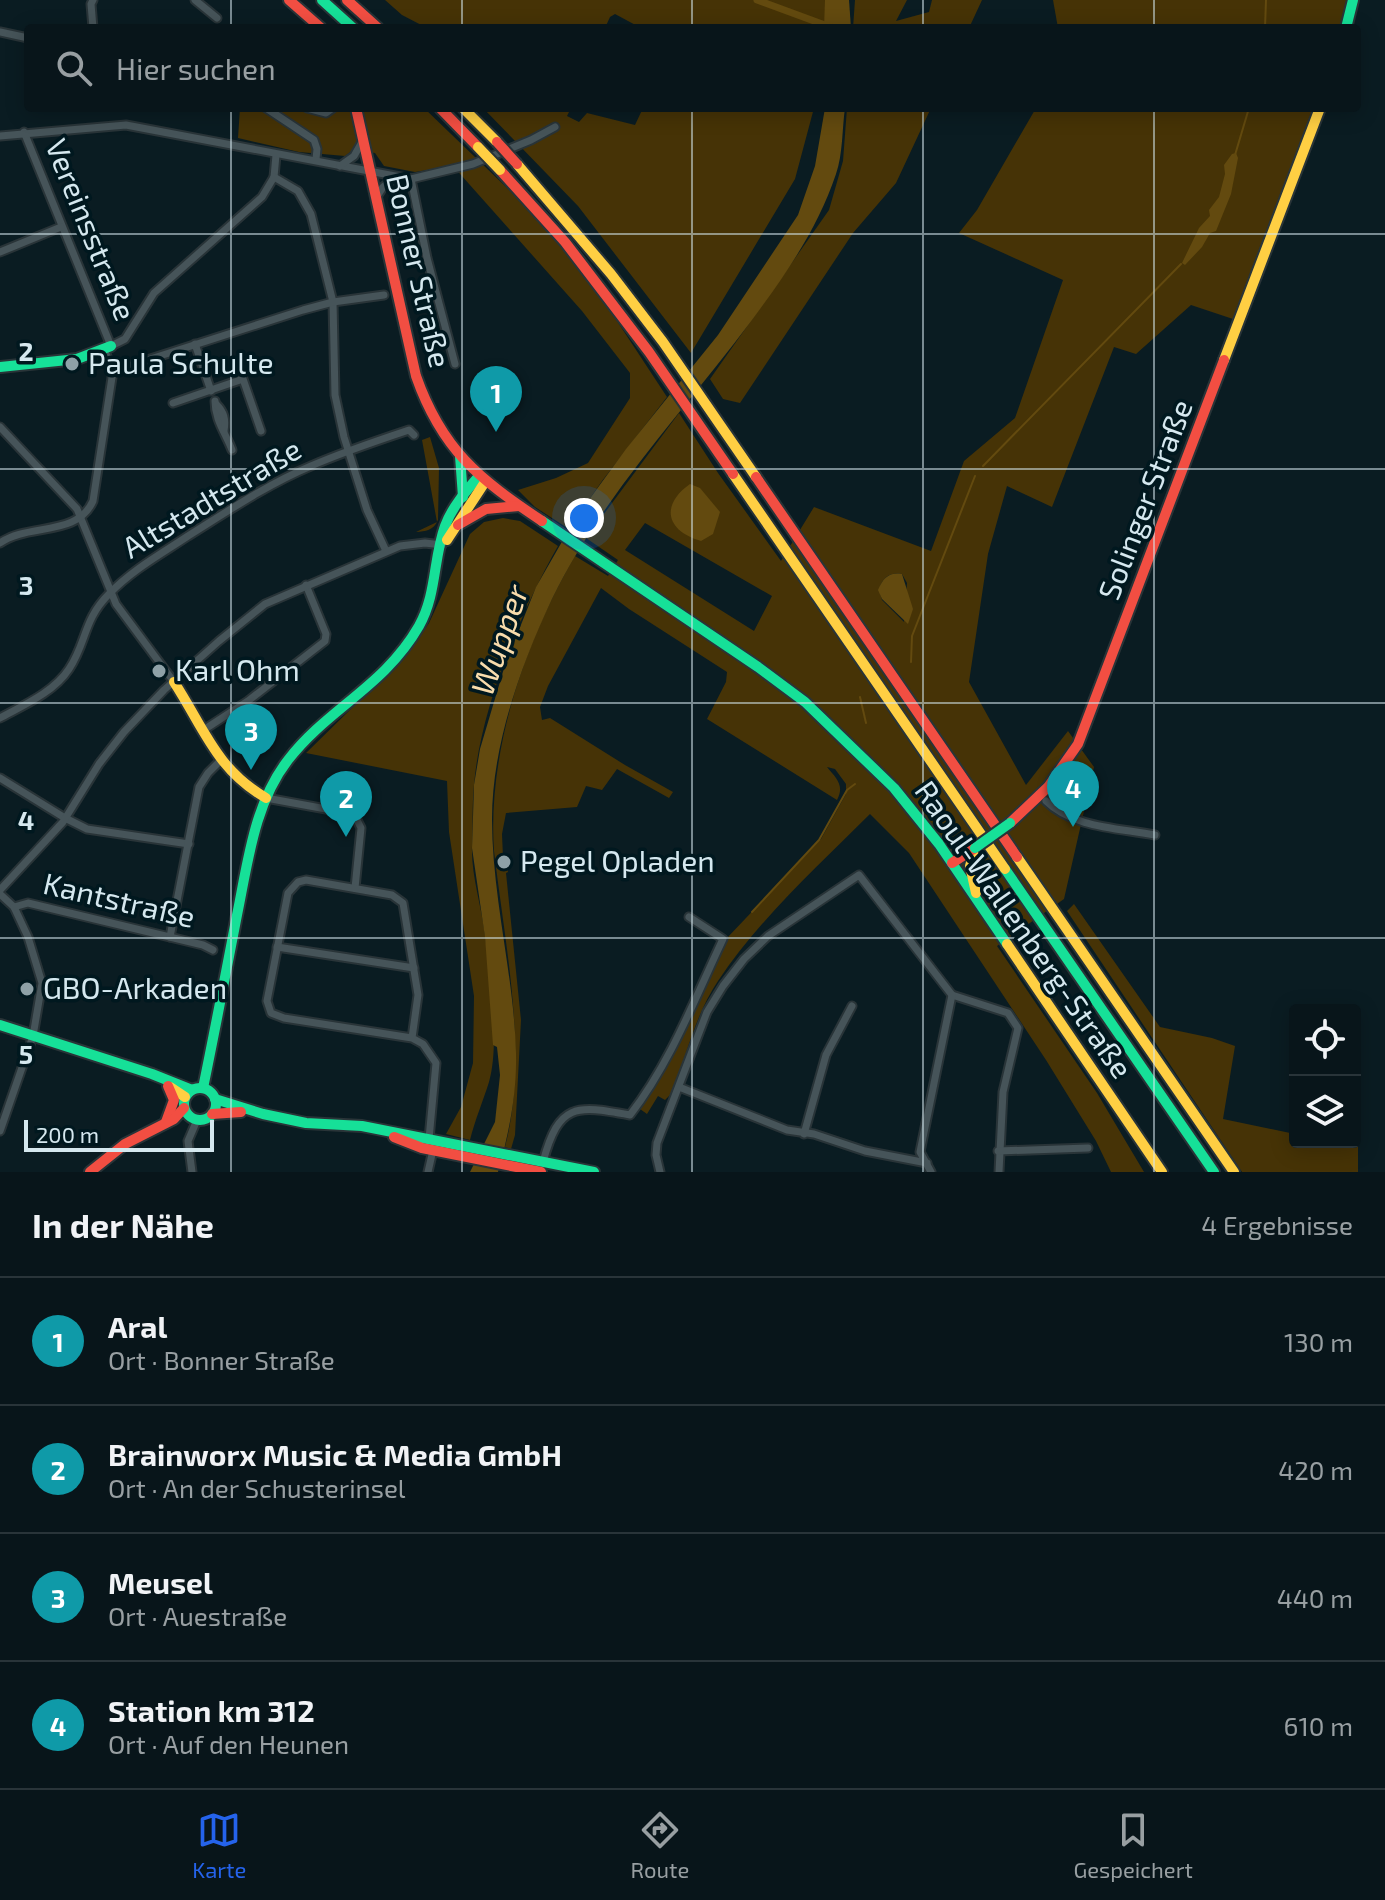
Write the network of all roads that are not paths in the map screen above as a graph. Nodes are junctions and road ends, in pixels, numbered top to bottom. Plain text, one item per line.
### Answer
1 (93, 0) edge
2 (195, 0) edge
3 (289, 0) edge
4 (322, 0) edge
5 (347, 0) edge
6 (1353, 0) edge
7 (217, 18) dead end
8 (93, 24) edge
9 (316, 24) edge
10 (349, 24) edge
11 (374, 24) edge
12 (1347, 24) edge
13 (0, 32) edge
14 (24, 37) edge
15 (272, 112) edge
16 (357, 112) edge
17 (444, 112) edge
18 (467, 112) edge
19 (1318, 112) edge
20 (555, 127) dead end
21 (24, 132) junction
22 (0, 136) edge
23 (363, 140) junction
24 (276, 155) junction
25 (316, 159) junction
26 (340, 166) junction
27 (371, 173) junction
28 (274, 177) junction
29 (396, 177) junction
30 (411, 179) junction
31 (376, 198) junction
32 (61, 227) junction
33 (0, 252) edge
34 (384, 295) dead end
35 (333, 302) junction
36 (195, 344) junction
37 (107, 348) junction
38 (455, 364) dead end
39 (0, 367) edge
40 (113, 371) junction
41 (214, 397) junction
42 (173, 403) dead end
43 (0, 427) edge
44 (261, 431) dead end
45 (414, 435) dead end
46 (232, 450) dead end
47 (348, 451) junction
48 (460, 454) junction
49 (482, 479) junction
50 (463, 497) junction
51 (519, 506) junction
52 (82, 517) junction
53 (455, 527) junction
54 (0, 543) edge
55 (443, 545) junction
56 (386, 551) junction
57 (306, 585) junction
58 (110, 593) junction
59 (174, 682) junction
60 (0, 718) edge
61 (202, 731) junction
62 (219, 762) junction
63 (0, 778) edge
64 (266, 798) junction
65 (1046, 801) dead end
66 (65, 818) junction
67 (1155, 835) dead end
68 (189, 844) junction
69 (975, 848) junction
70 (952, 863) junction
71 (355, 888) junction
72 (0, 892) edge
73 (977, 900) junction
74 (14, 907) junction
75 (689, 917) dead end
76 (170, 937) junction
77 (277, 947) junction
78 (213, 950) dead end
79 (414, 968) junction
80 (952, 995) junction
81 (852, 1006) dead end
82 (0, 1025) edge
83 (33, 1036) junction
84 (412, 1038) junction
85 (152, 1074) junction
86 (168, 1086) junction
87 (679, 1087) junction
88 (215, 1099) junction
89 (192, 1103) junction
90 (212, 1114) junction
91 (263, 1114) junction
92 (165, 1125) junction
93 (0, 1131) edge
94 (804, 1134) junction
95 (138, 1138) junction
96 (431, 1144) junction
97 (1088, 1148) dead end
98 (998, 1151) junction
99 (927, 1163) junction
100 (542, 1168) edge
101 (90, 1172) edge
102 (192, 1172) edge
103 (428, 1172) edge
104 (594, 1172) edge
105 (660, 1172) edge
106 (931, 1172) edge
107 (999, 1172) edge
108 (1162, 1172) edge
109 (1214, 1172) edge
110 (1234, 1172) edge

1 - 8 street
2 - 7 street
3 - 9 main road
4 - 10 main road
5 - 11 main road
6 - 12 main road
13 - 14 street
15 - 25 street
16 - 23 main road, Bonner Straße
17 - 109 main road, bridge
18 - 110 main road, bridge
19 - 69 main road, Solinger Straße, bridge
20 - 30 street
21 - 22 street
21 - 24 street
21 - 32 street, Vereinsstraße
23 - 26 street
23 - 27 main road, Bonner Straße
24 - 25 street
24 - 28 street
25 - 26 street
26 - 27 street
27 - 29 street
27 - 31 main road, Bonner Straße
28 - 35 street
28 - 37 street
29 - 30 street
29 - 31 street
30 - 38 street
31 - 48 main road, Bonner Straße
32 - 33 street
32 - 37 street, Vereinsstraße
34 - 35 street
35 - 36 street
35 - 47 street
36 - 40 street
36 - 41 street
37 - 39 main road
37 - 40 street, Vereinsstraße
40 - 52 street
41 - 42 street
41 - 44 street
41 - 46 street
43 - 52 street
45 - 47 street, Altstadtstraße
47 - 56 street
47 - 58 street, Altstadtstraße
48 - 49 main road, Bonner Straße
48 - 50 main road
49 - 50 main road
49 - 51 main road, Bonner Straße
49 - 53 main road
50 - 55 main road
51 - 53 main road
51 - 70 main road, Raoul-Wallenberg-Straße
52 - 54 street
52 - 58 street
53 - 55 main road
55 - 56 street
55 - 64 main road
56 - 57 street
57 - 59 street
57 - 61 street
58 - 59 street
58 - 60 street, Altstadtstraße
59 - 61 main road
59 - 66 street
61 - 62 main road
62 - 64 main road
62 - 68 street
63 - 66 street
64 - 71 street
64 - 89 main road
65 - 67 street
66 - 68 street
66 - 72 street
68 - 76 street
69 - 70 main road, Solinger Straße
69 - 73 main road
70 - 73 main road, Raoul-Wallenberg-Straße
71 - 77 street
71 - 79 street
72 - 74 street
73 - 108 main road, Raoul-Wallenberg-Straße
74 - 76 street, Kantstraße
74 - 83 street
75 - 100 street
76 - 78 street, Kantstraße
77 - 79 street
77 - 84 street
79 - 84 street
80 - 87 street
80 - 98 street
80 - 99 street
81 - 94 street
82 - 83 main road
83 - 85 main road
83 - 93 street
84 - 96 street
85 - 86 main road
85 - 89 main road
86 - 89 main road
86 - 92 main road
87 - 94 street
87 - 105 street
88 - 89 main road
88 - 90 main road
88 - 91 main road
89 - 90 main road
89 - 92 main road
89 - 95 main road
89 - 102 street
90 - 91 main road
91 - 96 main road
92 - 95 main road
94 - 99 street
95 - 101 main road
96 - 100 main road
96 - 103 street
97 - 98 street
98 - 107 street
99 - 106 street
100 - 104 main road

